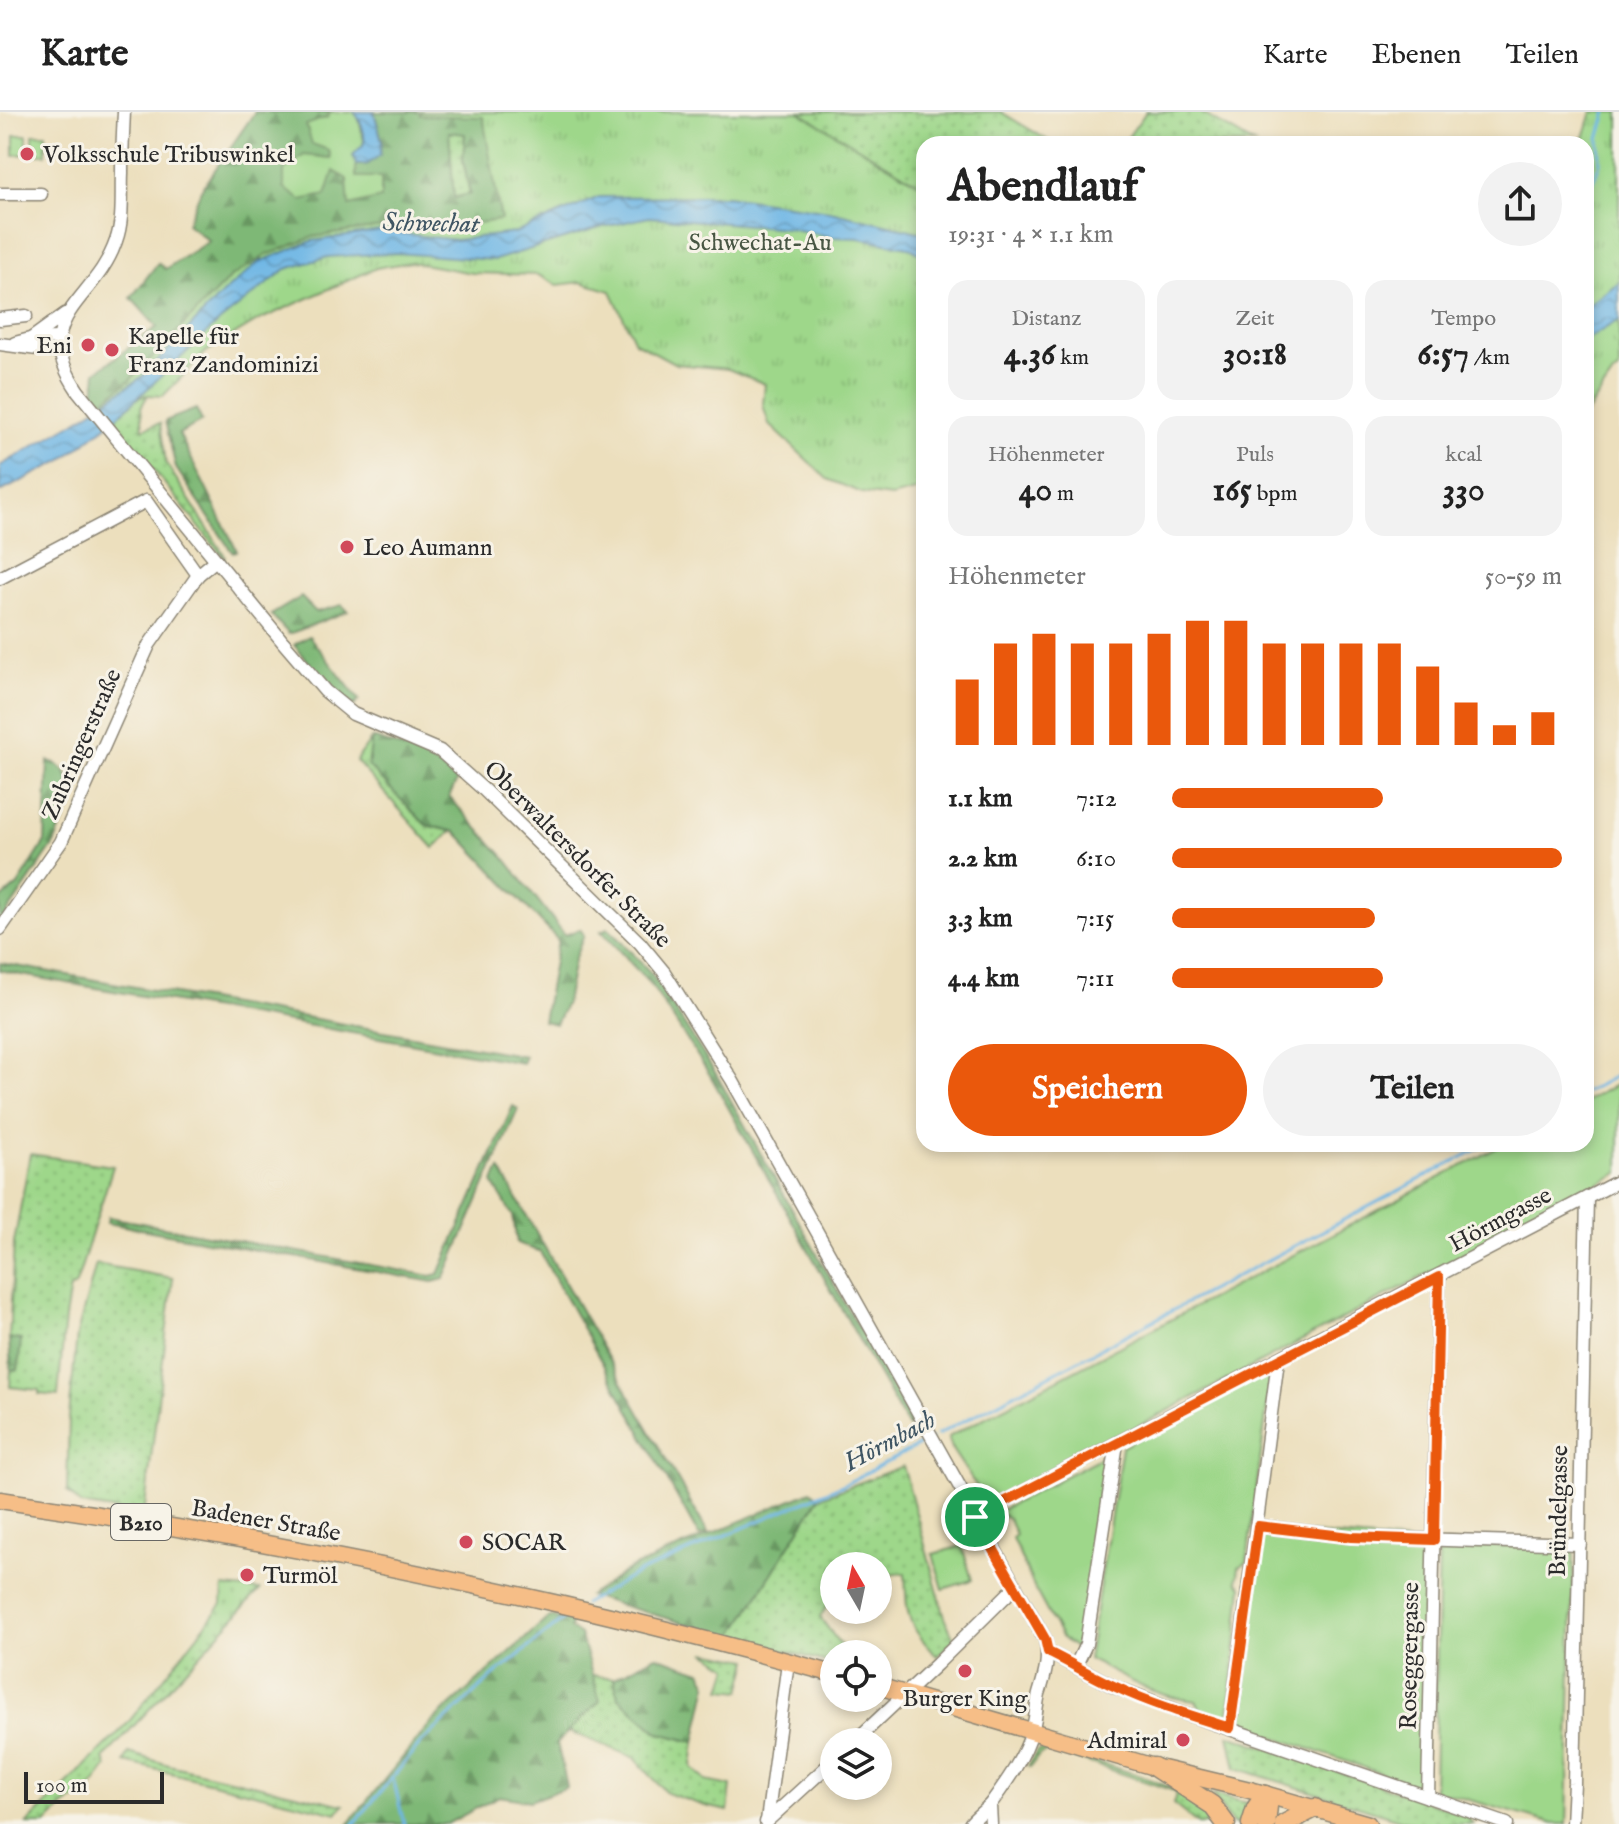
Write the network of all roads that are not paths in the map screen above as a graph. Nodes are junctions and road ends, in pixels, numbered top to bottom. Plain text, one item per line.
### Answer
1 (124, 112) edge
2 (0, 194) edge
3 (41, 194) dead end
4 (71, 309) junction
5 (26, 316) dead end
6 (0, 319) edge
7 (58, 338) junction
8 (30, 339) junction
9 (4, 344) edge
10 (60, 352) junction
11 (216, 560) junction
12 (198, 575) junction
13 (0, 578) edge
14 (0, 929) edge
15 (1619, 1181) edge
16 (1587, 1198) junction
17 (1439, 1277) junction
18 (1278, 1360) junction
19 (1117, 1443) junction
20 (0, 1500) edge
21 (975, 1517) junction
22 (1258, 1526) junction
23 (1434, 1540) junction
24 (1580, 1544) junction
25 (1015, 1587) junction
26 (1048, 1652) junction
27 (788, 1662) junction
28 (1076, 1665) junction
29 (820, 1670) edge
30 (892, 1690) edge
31 (907, 1694) junction
32 (869, 1728) edge
33 (1230, 1728) junction
34 (1032, 1731) junction
35 (1154, 1767) junction
36 (820, 1773) edge
37 (1265, 1795) junction
38 (1428, 1797) junction
39 (990, 1806) junction
40 (1315, 1808) junction
41 (766, 1823) edge
42 (970, 1824) edge
43 (991, 1824) edge
44 (1226, 1824) edge
45 (1251, 1824) edge
46 (1266, 1824) edge
47 (1284, 1824) edge
48 (1368, 1824) edge
49 (1507, 1824) edge
50 (1572, 1824) edge

1 - 4 street
2 - 3 street
4 - 7 street
4 - 8 street
5 - 6 street
7 - 8 street
7 - 10 street, Oberwaltersdorfer Straße
8 - 9 street
9 - 10 street
10 - 11 street, Oberwaltersdorfer Straße
11 - 12 street, Zubringerstraße
11 - 21 street, Oberwaltersdorfer Straße
12 - 13 street
12 - 14 street, Zubringerstraße
15 - 16 street, Hörmgasse
16 - 17 street, Hörmgasse
16 - 24 street, Bründelgasse
17 - 18 street, Hörmgasse
17 - 23 street, Roseggergasse
18 - 19 street, Hörmgasse
18 - 22 street
19 - 21 street, Hörmgasse
19 - 28 street
20 - 27 main road, Badener Straße / B210
21 - 25 street, Oberwaltersdorfer Straße
22 - 23 street
22 - 33 street
23 - 24 street
23 - 38 street, Roseggergasse
24 - 50 street, Bründelgasse
25 - 26 street, Oberwaltersdorfer Straße
25 - 31 street
26 - 28 street
26 - 34 street
27 - 29 main road, B210
27 - 41 street
28 - 33 street
30 - 31 main road
31 - 32 street
31 - 34 main road
33 - 38 street
34 - 35 main road
34 - 39 street
35 - 37 main road
35 - 44 highway
36 - 41 street
37 - 40 main road
37 - 45 highway
37 - 46 highway
38 - 49 street
39 - 42 street
39 - 43 street
40 - 47 highway
40 - 48 main road

